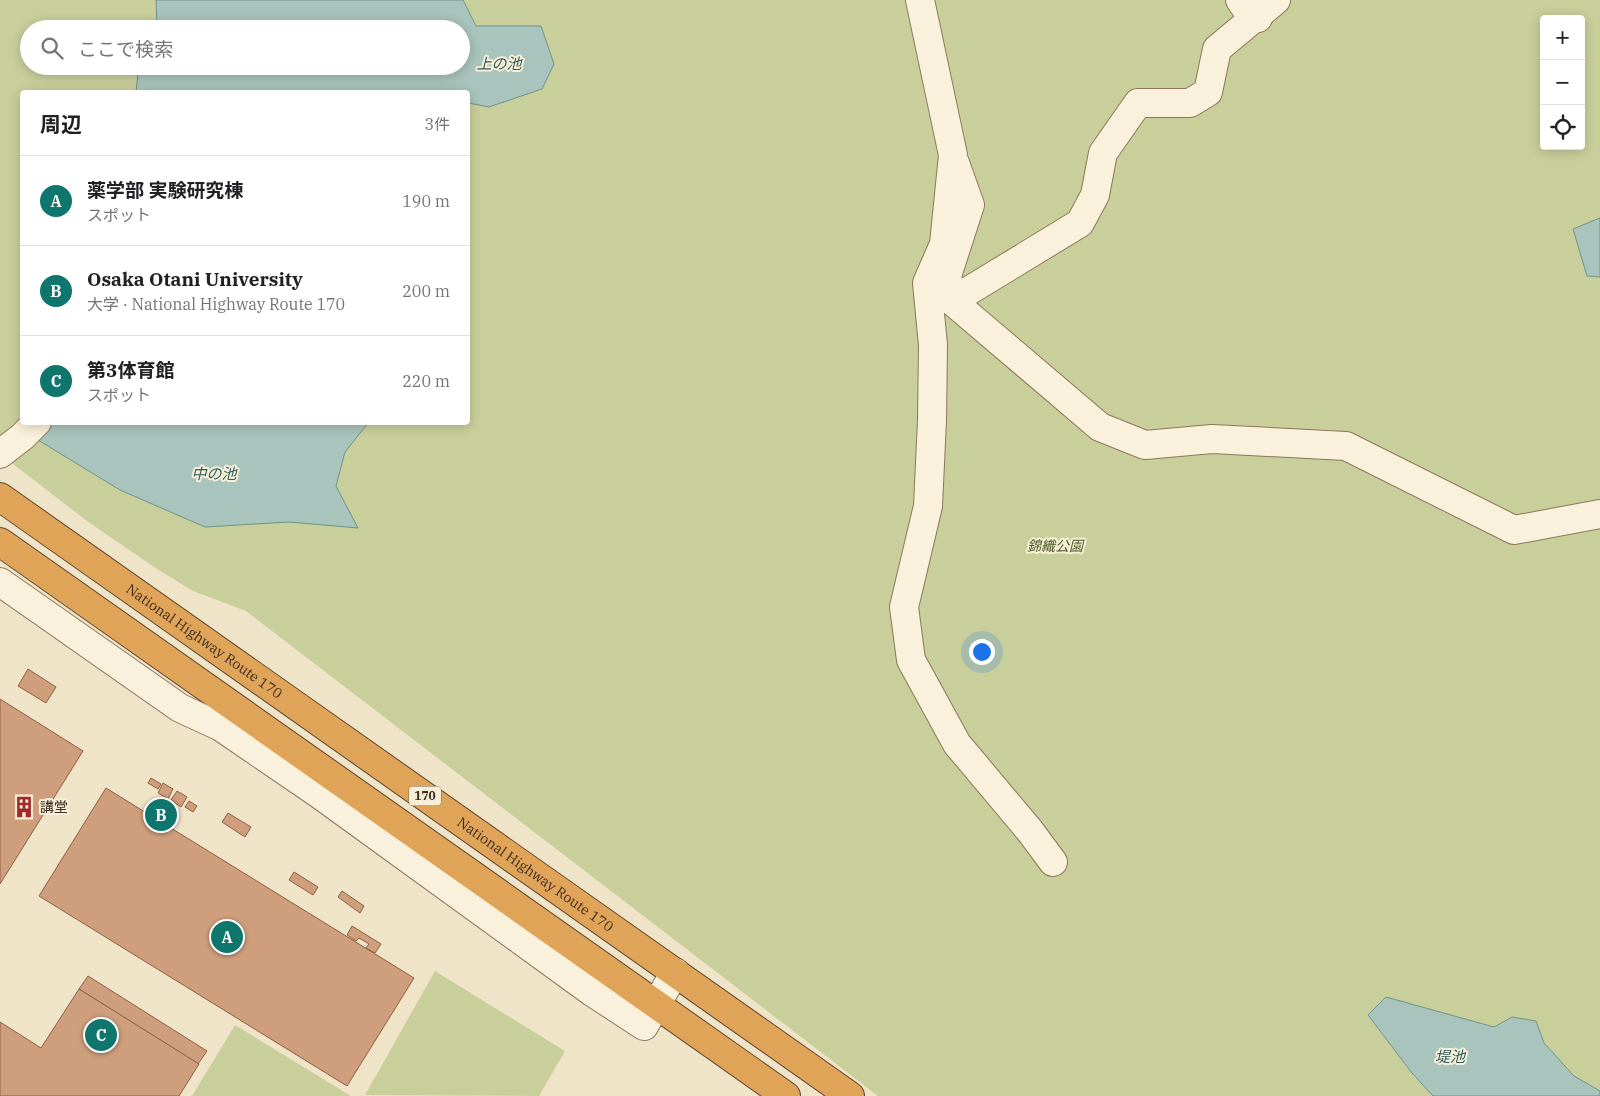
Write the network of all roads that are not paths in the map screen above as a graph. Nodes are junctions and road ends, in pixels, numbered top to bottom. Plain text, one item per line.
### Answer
1 (920, 0) edge
2 (1258, 6) edge
3 (953, 154) junction
4 (952, 301) junction
5 (34, 425) edge
6 (0, 454) edge
7 (0, 497) edge
8 (1600, 514) edge
9 (0, 542) edge
10 (0, 582) edge
11 (1053, 862) dead end
12 (675, 972) junction
13 (650, 1015) junction
14 (786, 1096) edge
15 (850, 1096) edge

1 - 3 street
2 - 4 street
3 - 4 street
3 - 11 street
4 - 8 street
5 - 6 street
7 - 12 highway, National Highway Route 170 / 170
9 - 13 highway, 170
10 - 13 street
12 - 13 street
12 - 15 highway, National Highway Route 170 / 170
13 - 14 highway, 170

